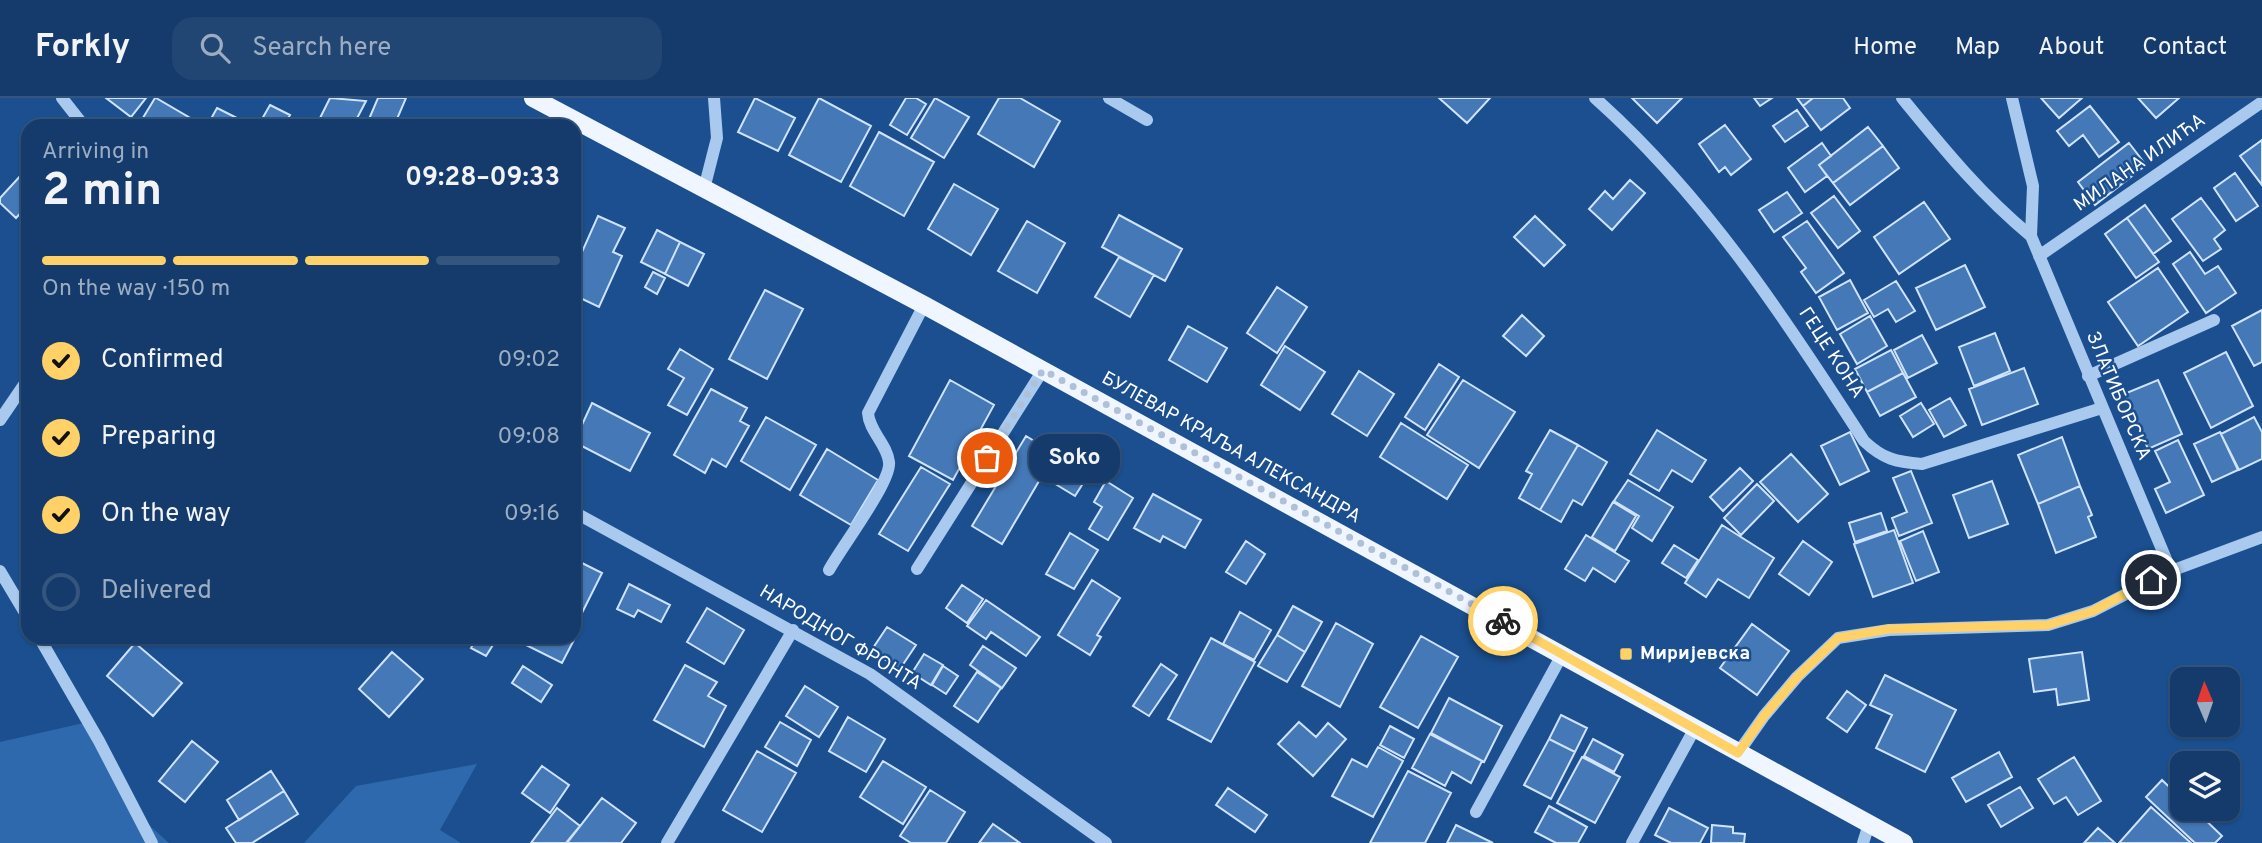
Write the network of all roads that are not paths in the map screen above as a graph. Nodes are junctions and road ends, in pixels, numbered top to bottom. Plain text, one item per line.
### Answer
1 (62, 98) edge
2 (533, 98) edge
3 (714, 98) edge
4 (1109, 98) edge
5 (1595, 98) edge
6 (1902, 98) edge
7 (2012, 98) edge
8 (2262, 102) edge
9 (78, 119) edge
10 (572, 119) edge
11 (1147, 120) dead end
12 (581, 124) edge
13 (704, 189) junction
14 (2031, 236) junction
15 (2039, 256) junction
16 (924, 305) junction
17 (2214, 320) dead end
18 (1043, 370) junction
19 (2088, 376) junction
20 (21, 390) edge
21 (2102, 408) junction
22 (0, 421) edge
23 (581, 516) edge
24 (2262, 537) edge
25 (918, 569) dead end
26 (829, 570) dead end
27 (2171, 570) junction
28 (0, 571) edge
29 (21, 606) edge
30 (793, 630) junction
31 (43, 644) edge
32 (1563, 653) junction
33 (1695, 728) junction
34 (1738, 753) junction
35 (1476, 812) dead end
36 (1869, 824) junction
37 (152, 843) edge
38 (667, 843) edge
39 (1106, 843) edge
40 (1632, 843) edge
41 (1863, 843) edge
42 (1904, 843) edge

1 - 9 street
2 - 10 main road, БУЛЕВАР КРАЉА АЛЕКСАНДРА
3 - 13 street
4 - 11 street
5 - 21 street, ГЕЦЕ КОНА
6 - 14 street, ЗЛАТИБОРСКА
7 - 14 street, ЗЛАТИБОРСКА
8 - 15 street, МИЛАНА ИЛИЋА
12 - 13 main road, БУЛЕВАР КРАЉА АЛЕКСАНДРА
13 - 16 main road, БУЛЕВАР КРАЉА АЛЕКСАНДРА
14 - 15 street, ЗЛАТИБОРСКА
15 - 19 street, ЗЛАТИБОРСКА
16 - 18 main road, БУЛЕВАР КРАЉА АЛЕКСАНДРА
16 - 26 street
17 - 19 street
18 - 25 street
18 - 32 main road, БУЛЕВАР КРАЉА АЛЕКСАНДРА
19 - 21 street, ЗЛАТИБОРСКА
20 - 22 street
21 - 27 street, ЗЛАТИБОРСКА
23 - 30 street, НАРОДНОГ ФРОНТА
24 - 27 street
27 - 34 street
28 - 29 street
30 - 38 street
30 - 39 street, НАРОДНОГ ФРОНТА
31 - 37 street
32 - 33 main road, БУЛЕВАР КРАЉА АЛЕКСАНДРА
32 - 35 street
33 - 34 main road, БУЛЕВАР КРАЉА АЛЕКСАНДРА
33 - 40 street
34 - 36 main road, БУЛЕВАР КРАЉА АЛЕКСАНДРА
36 - 41 street
36 - 42 main road, БУЛЕВАР КРАЉА АЛЕКСАНДРА

